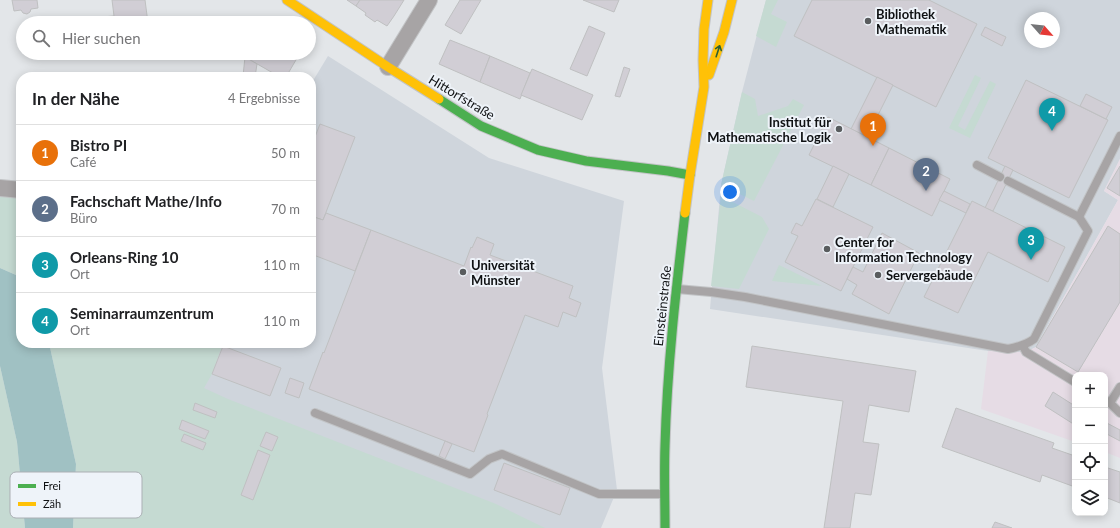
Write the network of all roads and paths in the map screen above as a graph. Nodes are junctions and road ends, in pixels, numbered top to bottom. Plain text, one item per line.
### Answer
1 (288, 0) edge
2 (429, 0) edge
3 (708, 0) edge
4 (732, 0) edge
5 (312, 16) edge
6 (316, 19) edge
7 (388, 67) junction
8 (704, 87) junction
9 (1120, 136) edge
10 (977, 165) dead end
11 (690, 176) junction
12 (1000, 177) dead end
13 (1008, 181) dead end
14 (0, 188) edge
15 (16, 190) edge
16 (1079, 216) junction
17 (676, 289) junction
18 (1023, 346) junction
19 (1072, 380) edge
20 (1120, 387) edge
21 (1108, 402) edge
22 (315, 413) dead end
23 (1120, 413) edge
24 (665, 494) junction
25 (665, 528) edge

1 - 5 main road, Hittorfstraße
2 - 7 street
3 - 8 main road, Einsteinstraße
8 -> 4 main road, Einsteinstraße
6 - 7 main road, Hittorfstraße
7 - 11 main road, Hittorfstraße
8 - 11 main road, Einsteinstraße
9 - 16 lane
10 - 12 lane
11 - 17 main road, Einsteinstraße
13 - 16 lane
14 - 15 street
16 - 18 lane
17 - 18 lane
17 - 24 main road, Einsteinstraße
18 - 19 lane
20 - 21 lane
21 - 23 lane
22 - 24 lane
24 - 25 main road, Einsteinstraße

